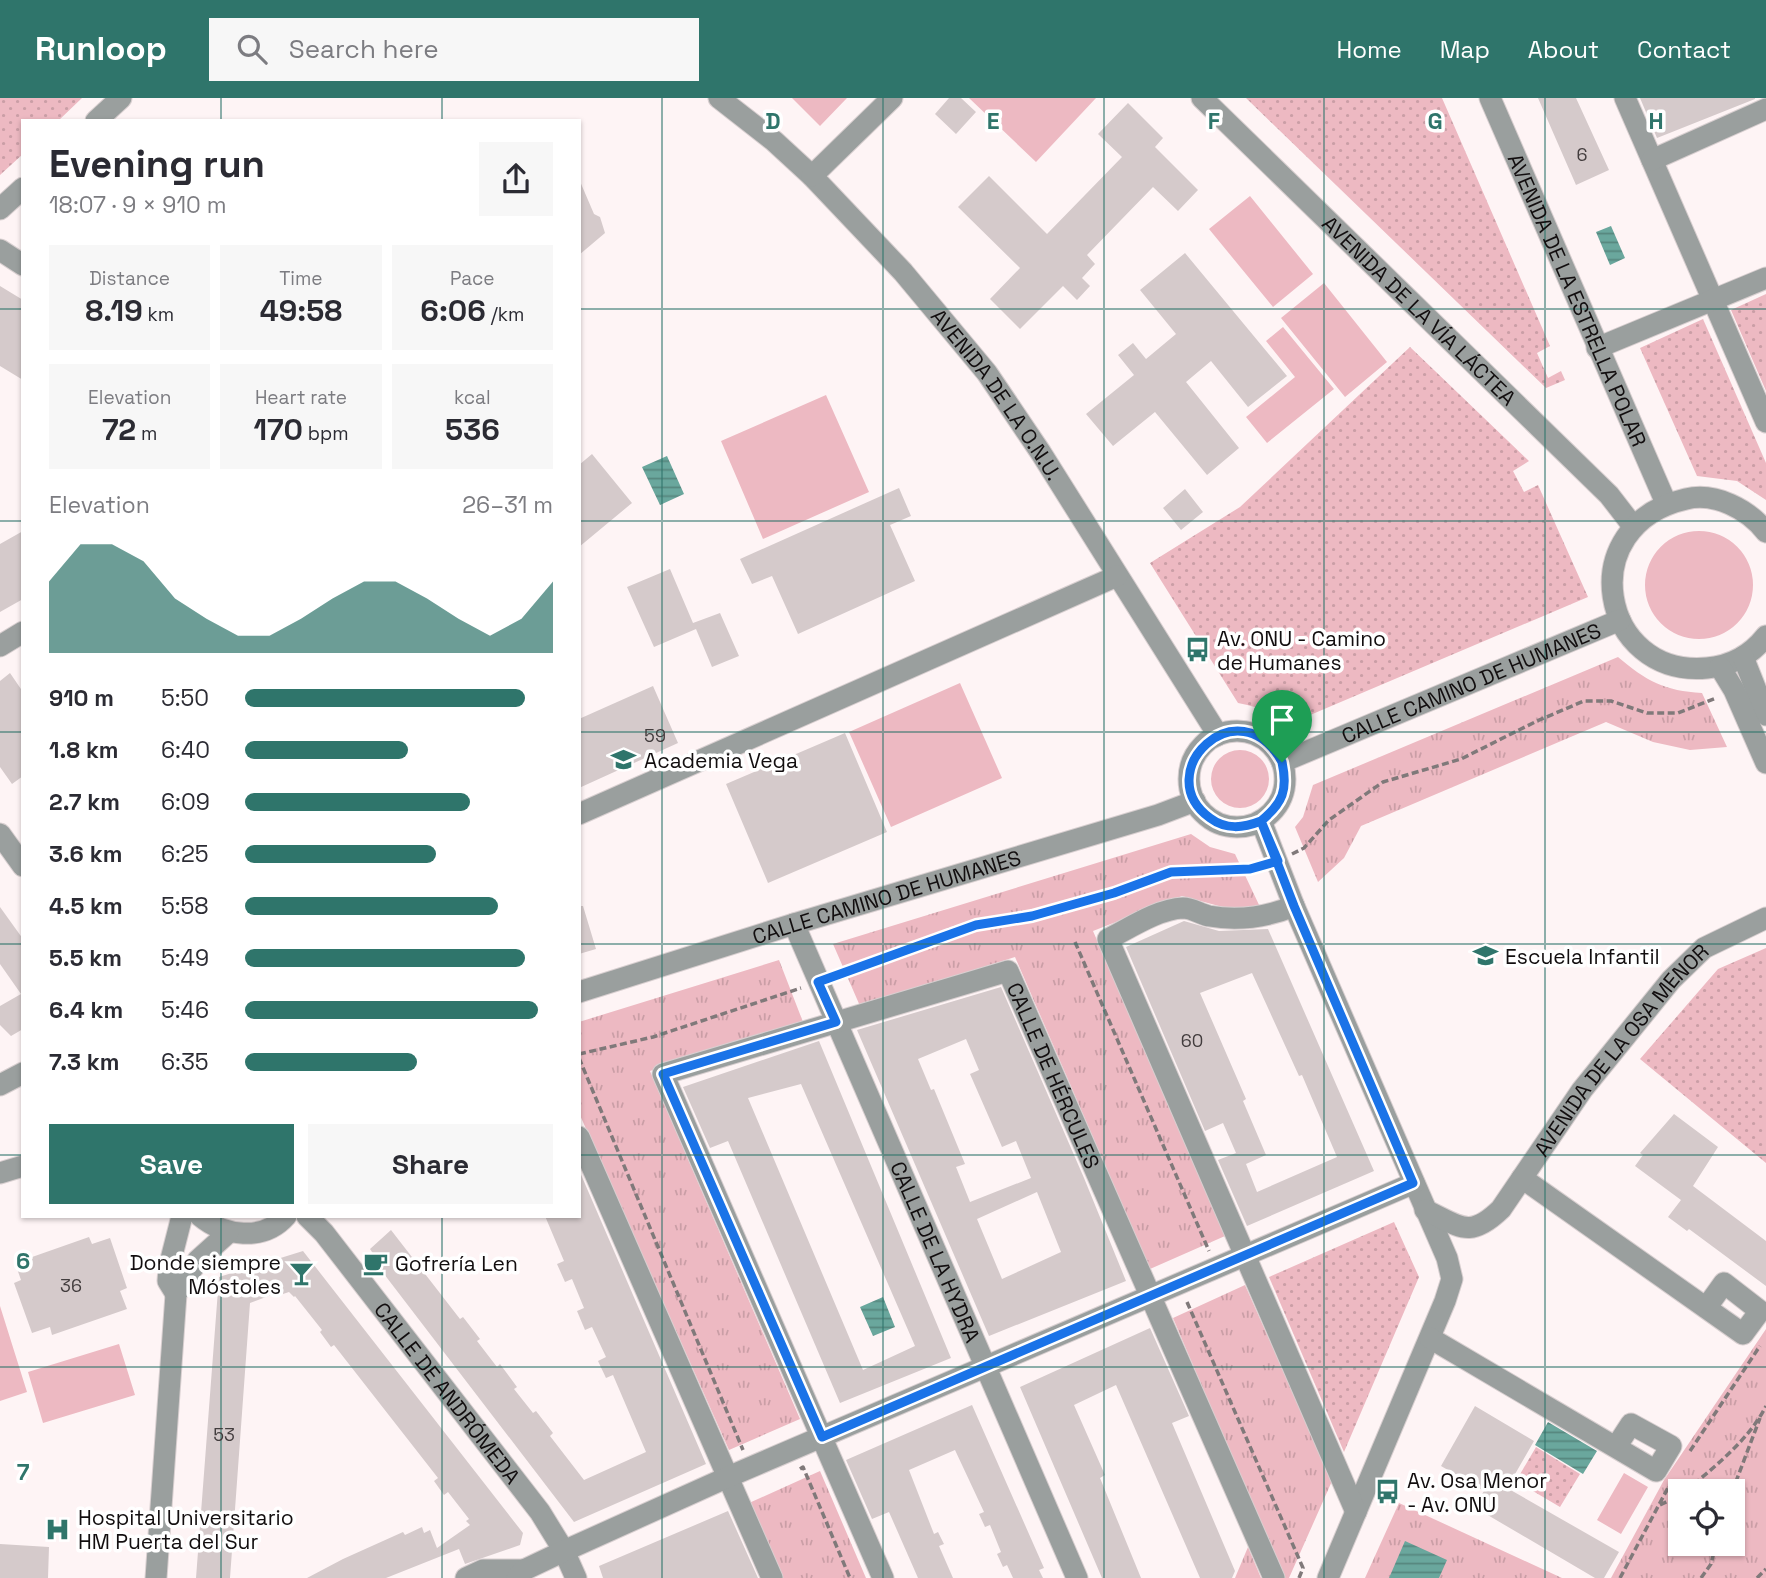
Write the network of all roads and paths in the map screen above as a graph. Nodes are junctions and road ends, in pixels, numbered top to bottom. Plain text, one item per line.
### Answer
1 (121, 98) edge
2 (719, 98) edge
3 (892, 98) edge
4 (1202, 98) edge
5 (1490, 98) edge
6 (1625, 98) edge
7 (1766, 109) edge
8 (98, 119) edge
9 (1652, 160) junction
10 (812, 176) junction
11 (21, 190) edge
12 (0, 209) edge
13 (0, 250) edge
14 (21, 264) edge
15 (1766, 278) edge
16 (1713, 301) junction
17 (1597, 348) junction
18 (1766, 422) edge
19 (1666, 503) junction
20 (1633, 526) junction
21 (1766, 532) edge
22 (1117, 576) junction
23 (1620, 620) junction
24 (21, 633) edge
25 (1766, 636) edge
26 (0, 646) edge
27 (1743, 657) junction
28 (1720, 667) junction
29 (1734, 690) junction
30 (1766, 715) edge
31 (1218, 735) junction
32 (1282, 762) junction
33 (1766, 764) edge
34 (1195, 801) junction
35 (581, 813) edge
36 (1261, 821) junction
37 (0, 834) edge
38 (1278, 861) junction
39 (21, 863) edge
40 (1294, 906) junction
41 (1766, 918) edge
42 (794, 924) junction
43 (1075, 942) dead end
44 (818, 982) junction
45 (581, 991) edge
46 (836, 1022) junction
47 (581, 1055) edge
48 (581, 1061) edge
49 (21, 1074) edge
50 (0, 1085) edge
51 (581, 1142) edge
52 (21, 1167) edge
53 (0, 1173) edge
54 (1522, 1178) junction
55 (1413, 1183) junction
56 (1425, 1210) junction
57 (181, 1218) edge
58 (202, 1218) edge
59 (283, 1218) edge
60 (309, 1218) edge
61 (228, 1233) junction
62 (1199, 1255) dead end
63 (1245, 1256) junction
64 (176, 1294) junction
65 (1150, 1295) junction
66 (1195, 1298) dead end
67 (1706, 1308) dead end
68 (1430, 1338) junction
69 (985, 1367) junction
70 (1766, 1406) edge
71 (1762, 1414) junction
72 (822, 1437) junction
73 (1616, 1447) dead end
74 (744, 1452) dead end
75 (792, 1472) dead end
76 (728, 1478) junction
77 (1700, 1479) edge
78 (1737, 1479) edge
79 (1668, 1501) edge
80 (1658, 1506) dead end
81 (1356, 1512) junction
82 (564, 1551) junction
83 (1712, 1556) edge
84 (1766, 1569) edge
85 (520, 1574) edge
86 (1759, 1577) edge
87 (156, 1578) edge
88 (466, 1578) edge
89 (576, 1578) edge
90 (772, 1578) edge
91 (850, 1578) edge
92 (883, 1578) edge
93 (1077, 1578) edge
94 (1274, 1578) edge
95 (1299, 1578) edge
96 (1328, 1578) edge
97 (1701, 1578) edge

1 - 8 street
2 - 10 street, AVENIDA DE LA O.N.U.
3 - 10 street
4 - 20 street, AVENIDA DE LA VÍA LÁCTEA
5 - 17 street, AVENIDA DE LA ESTRELLA POLAR
6 - 9 street
7 - 9 street
9 - 16 street
10 - 22 street, AVENIDA DE LA O.N.U.
11 - 12 street
13 - 14 street
15 - 16 street
16 - 17 street
16 - 18 street
17 - 19 street, AVENIDA DE LA ESTRELLA POLAR
19 - 20 street
19 - 21 street
20 - 23 street
22 - 31 street, AVENIDA DE LA O.N.U.
22 - 35 street
23 - 28 street
23 - 32 street, CALLE CAMINO DE HUMANES
24 - 26 street
25 - 27 street
27 - 28 street
27 - 30 street
28 - 29 street
29 - 33 street
29 - 38 path
31 - 32 street
31 - 34 street
32 - 36 street
34 - 36 street
34 - 42 street, CALLE CAMINO DE HUMANES
36 - 38 street
37 - 39 street
38 - 40 street
38 - 44 path
40 - 55 street
40 - 63 street
41 - 54 street, AVENIDA DE LA OSA MENOR
42 - 44 street, CALLE DE LA HYDRA
42 - 45 street, CALLE CAMINO DE HUMANES
43 - 62 path
44 - 46 street, CALLE DE LA HYDRA
44 - 47 path
46 - 65 street, CALLE DE HÉRCULES
46 - 69 street, CALLE DE LA HYDRA
46 - 72 street, CALLE DE HÉRCULES
48 - 74 path
49 - 50 street
51 - 76 street
52 - 53 street
54 - 56 street, AVENIDA DE LA OSA MENOR
54 - 67 street
55 - 56 street
55 - 63 street
56 - 68 street
57 - 64 street
58 - 61 street
59 - 61 street
60 - 82 street, CALLE DE ANDRÓMEDA
61 - 64 street
63 - 65 street
63 - 81 street
64 - 87 street
65 - 69 street
65 - 94 street, CALLE DE HÉRCULES
66 - 95 path
68 - 73 street
68 - 81 street
69 - 72 street
69 - 93 street, CALLE DE LA HYDRA
70 - 71 path
71 - 77 path
71 - 78 path
72 - 76 street
72 - 92 street
75 - 91 path
76 - 82 street
76 - 90 street
79 - 80 path
81 - 96 street
82 - 85 street
82 - 89 street, CALLE DE ANDRÓMEDA
83 - 97 path
84 - 86 path
85 - 88 street

